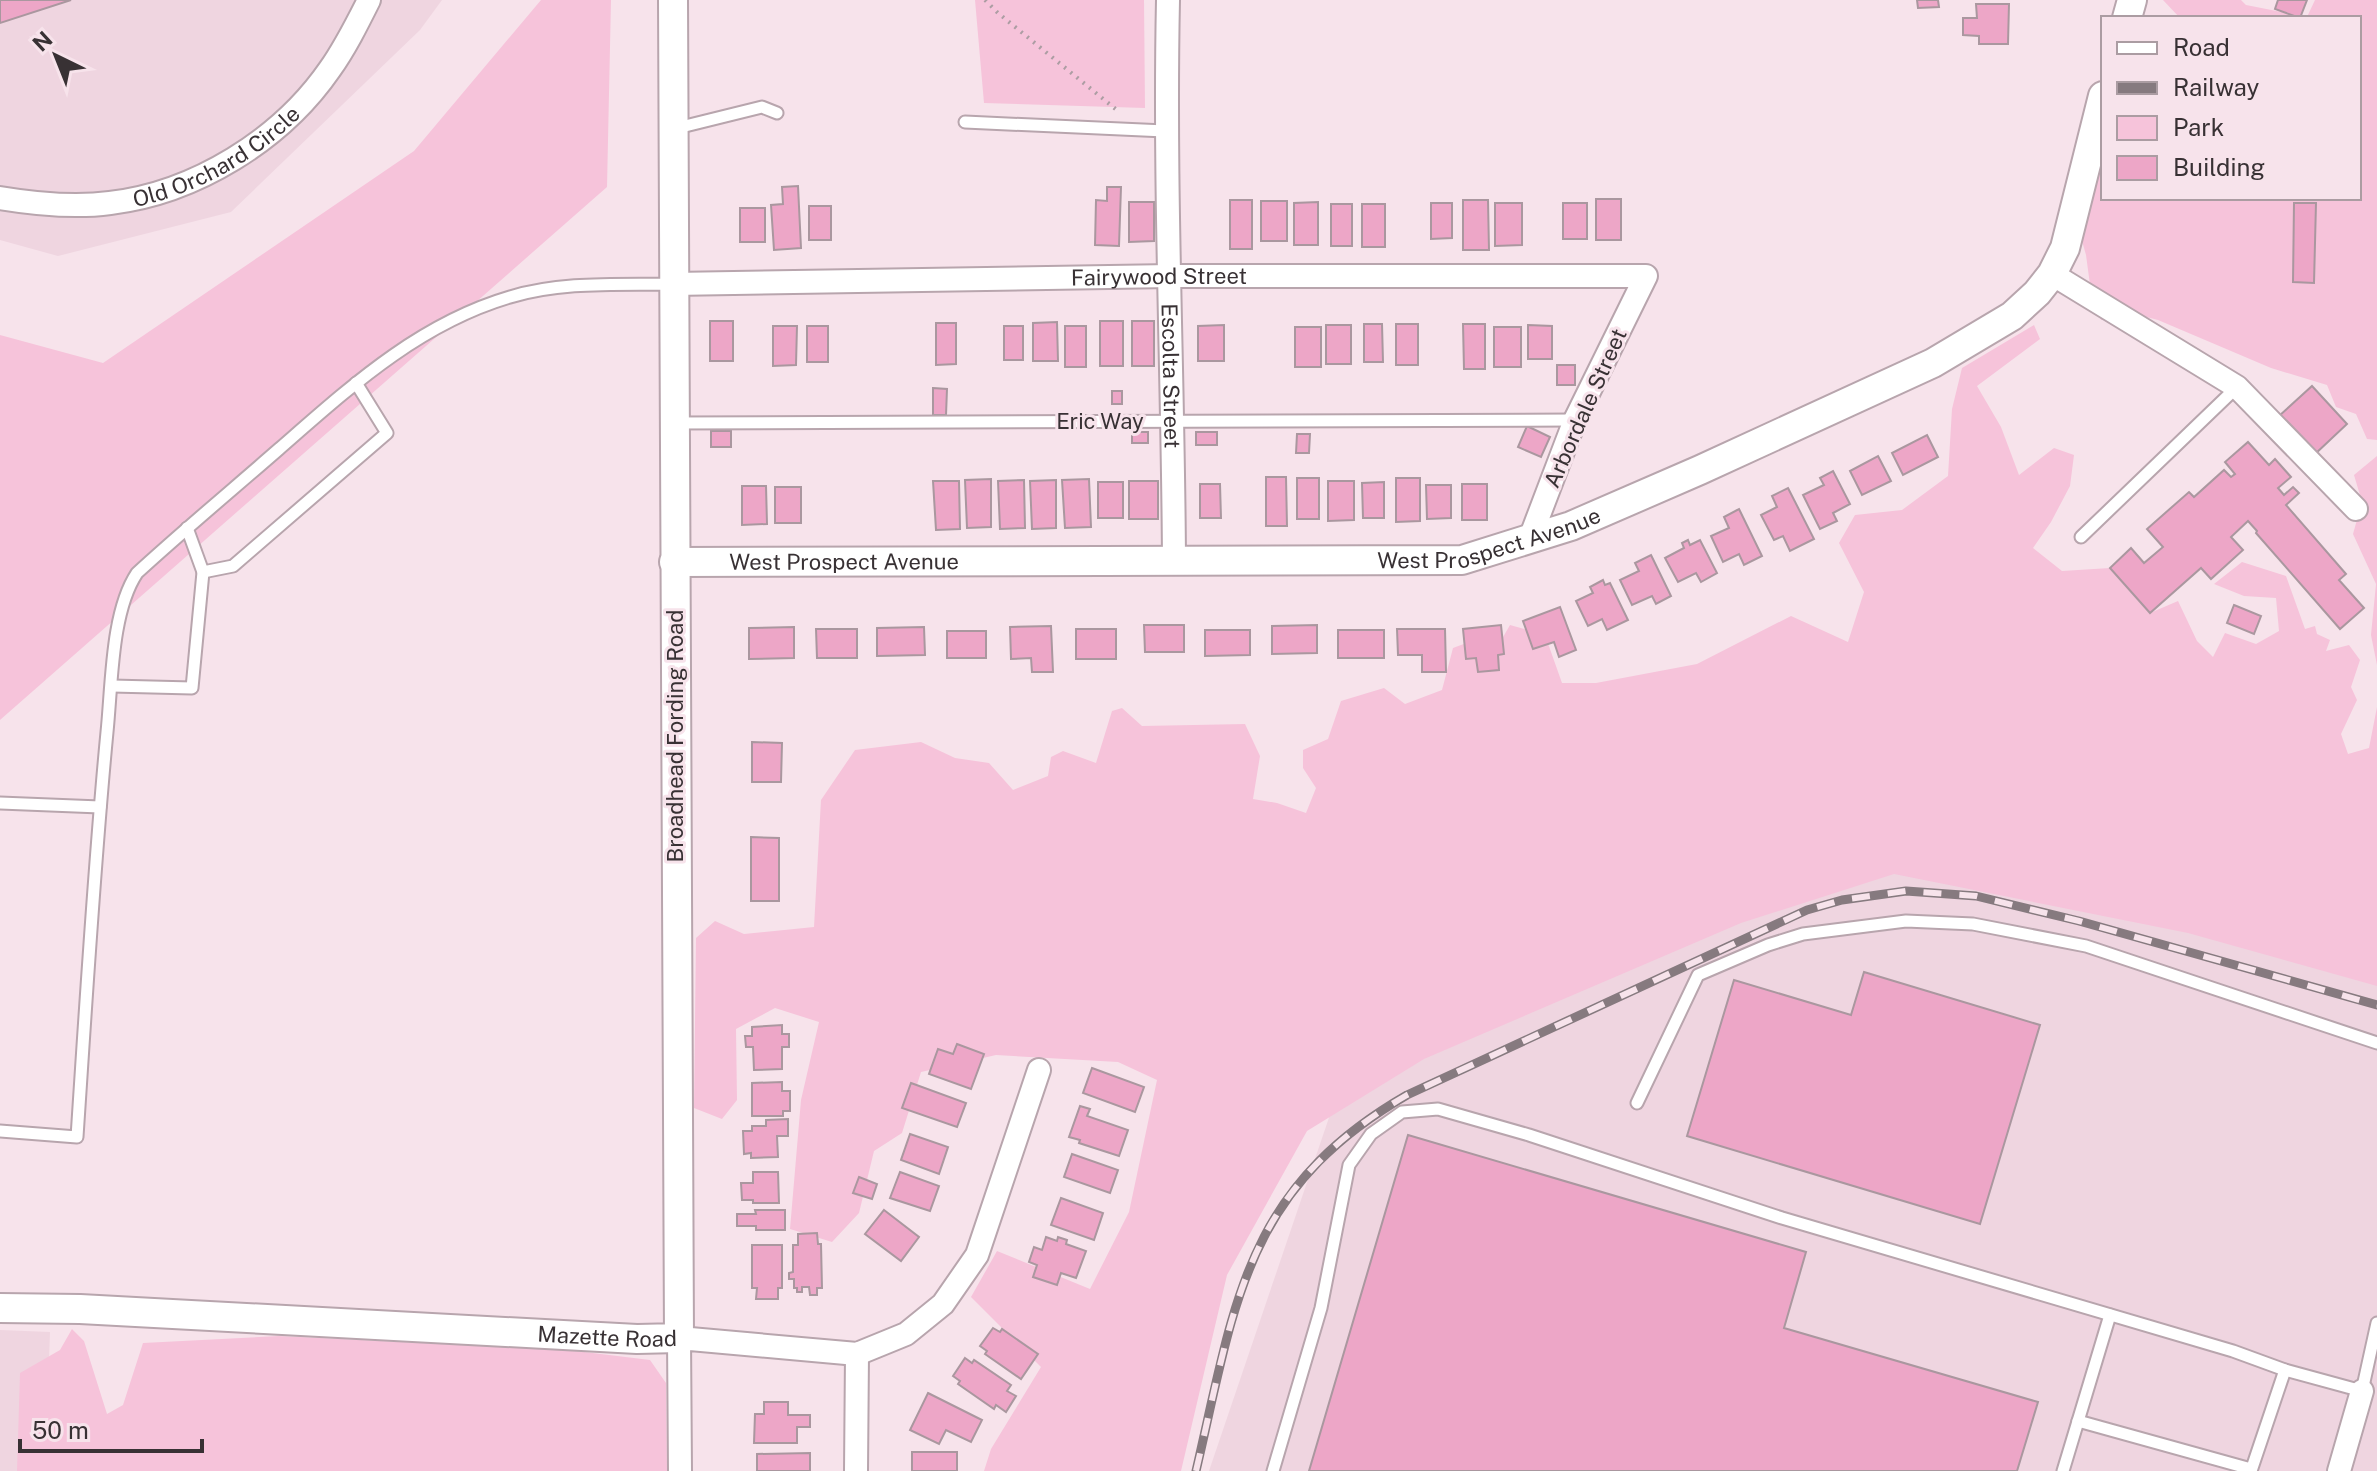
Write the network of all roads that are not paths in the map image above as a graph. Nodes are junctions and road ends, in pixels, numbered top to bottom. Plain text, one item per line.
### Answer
1 (369, 0) edge
2 (673, 0) edge
3 (1168, 0) edge
4 (2101, 104) edge
5 (777, 113) dead end
6 (965, 122) dead end
7 (673, 129) junction
8 (1165, 131) junction
9 (0, 198) edge
10 (2052, 274) junction
11 (1171, 276) junction
12 (1646, 276) joint
13 (673, 284) junction
14 (356, 383) junction
15 (2237, 387) junction
16 (1575, 420) junction
17 (1173, 421) junction
18 (673, 423) junction
19 (2356, 509) dead end
20 (187, 528) junction
21 (2081, 537) dead end
22 (1529, 541) junction
23 (1174, 560) junction
24 (674, 562) junction
25 (203, 572) junction
26 (112, 686) junction
27 (0, 803) edge
28 (100, 807) junction
29 (2377, 1043) edge
30 (1039, 1070) dead end
31 (1637, 1103) dead end
32 (0, 1131) edge
33 (0, 1308) edge
34 (2110, 1315) junction
35 (2377, 1323) edge
36 (679, 1338) junction
37 (857, 1354) junction
38 (2285, 1370) junction
39 (2362, 1391) junction
40 (2078, 1421) junction
41 (2251, 1470) edge
42 (680, 1471) edge
43 (856, 1471) edge
44 (1273, 1471) edge
45 (2063, 1471) edge
46 (2339, 1471) edge

1 - 9 street, Old Orchard Circle
2 - 7 street, Broadhead Fording Road
3 - 8 street, Escolta Street
4 - 10 street, West Prospect Avenue
5 - 7 lane
6 - 8 lane
7 - 13 street, Broadhead Fording Road
8 - 11 street, Escolta Street
10 - 15 street
10 - 22 street, West Prospect Avenue
11 - 12 street, Fairywood Street
11 - 13 street, Fairywood Street
11 - 17 street, Escolta Street
12 - 16 street, Arbordale Street
13 - 14 lane
13 - 18 street, Broadhead Fording Road
14 - 20 lane
14 - 25 lane
15 - 19 street
15 - 21 lane
16 - 17 lane, Eric Way
16 - 22 street, Arbordale Street
17 - 18 lane, Eric Way
17 - 23 street, Escolta Street
18 - 24 street, Broadhead Fording Road
20 - 25 lane
20 - 26 lane
22 - 23 street, West Prospect Avenue
23 - 24 street, West Prospect Avenue
24 - 36 street, Broadhead Fording Road
25 - 26 lane
26 - 28 lane
27 - 28 lane
28 - 32 lane
29 - 31 lane
30 - 37 street, Mazette Road
33 - 36 street, Mazette Road
34 - 38 lane
34 - 40 lane
34 - 44 lane
35 - 39 lane
36 - 37 street, Mazette Road
36 - 42 street, Broadhead Fording Road
37 - 43 street
38 - 39 lane
38 - 41 lane
39 - 46 street
40 - 41 lane
40 - 45 lane

